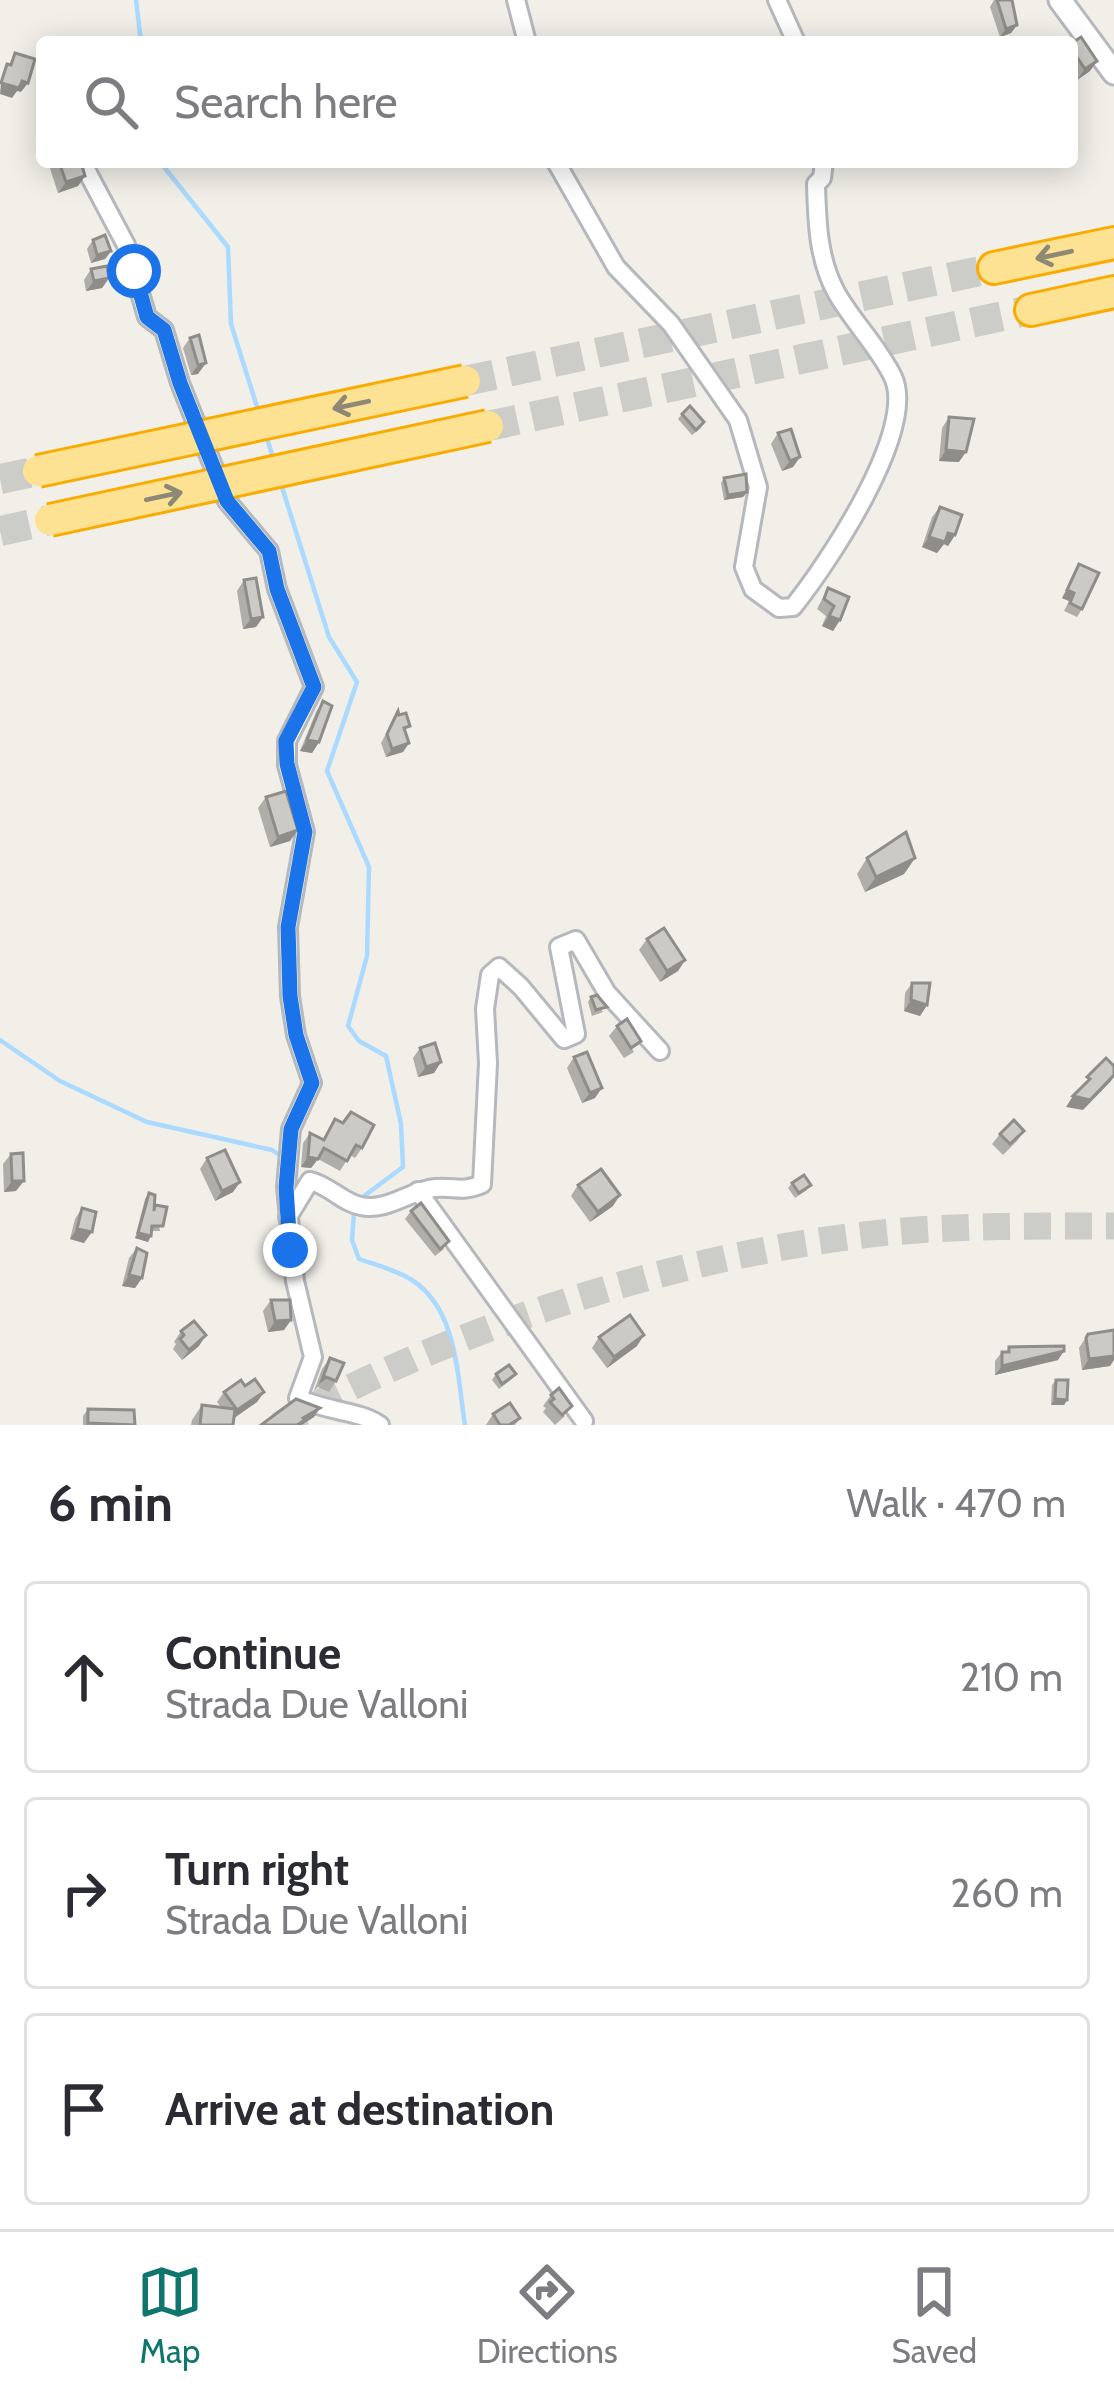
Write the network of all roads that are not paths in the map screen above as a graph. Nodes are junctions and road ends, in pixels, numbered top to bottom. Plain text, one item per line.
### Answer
1 (516, 0) edge
2 (777, 0) edge
3 (1060, 0) edge
4 (525, 36) edge
5 (793, 36) edge
6 (1114, 73) edge
7 (85, 168) edge
8 (559, 168) edge
9 (823, 168) edge
10 (1114, 243) edge
11 (994, 268) tunnel mouth
12 (1114, 292) edge
13 (1031, 310) tunnel mouth
14 (465, 381) tunnel mouth
15 (488, 426) tunnel mouth
16 (38, 471) tunnel mouth
17 (50, 520) tunnel mouth
18 (660, 1052) dead end
19 (418, 1191) junction
20 (288, 1218) junction
21 (584, 1421) dead end
22 (380, 1425) edge

1 - 4 street
2 - 5 street
3 - 6 street
7 - 20 street
8 - 9 street
10 -> 11 highway
12 - 13 highway
14 -> 16 highway, bridge
17 -> 15 highway, bridge
18 - 19 street
19 - 20 street
19 - 21 street
20 - 22 street

